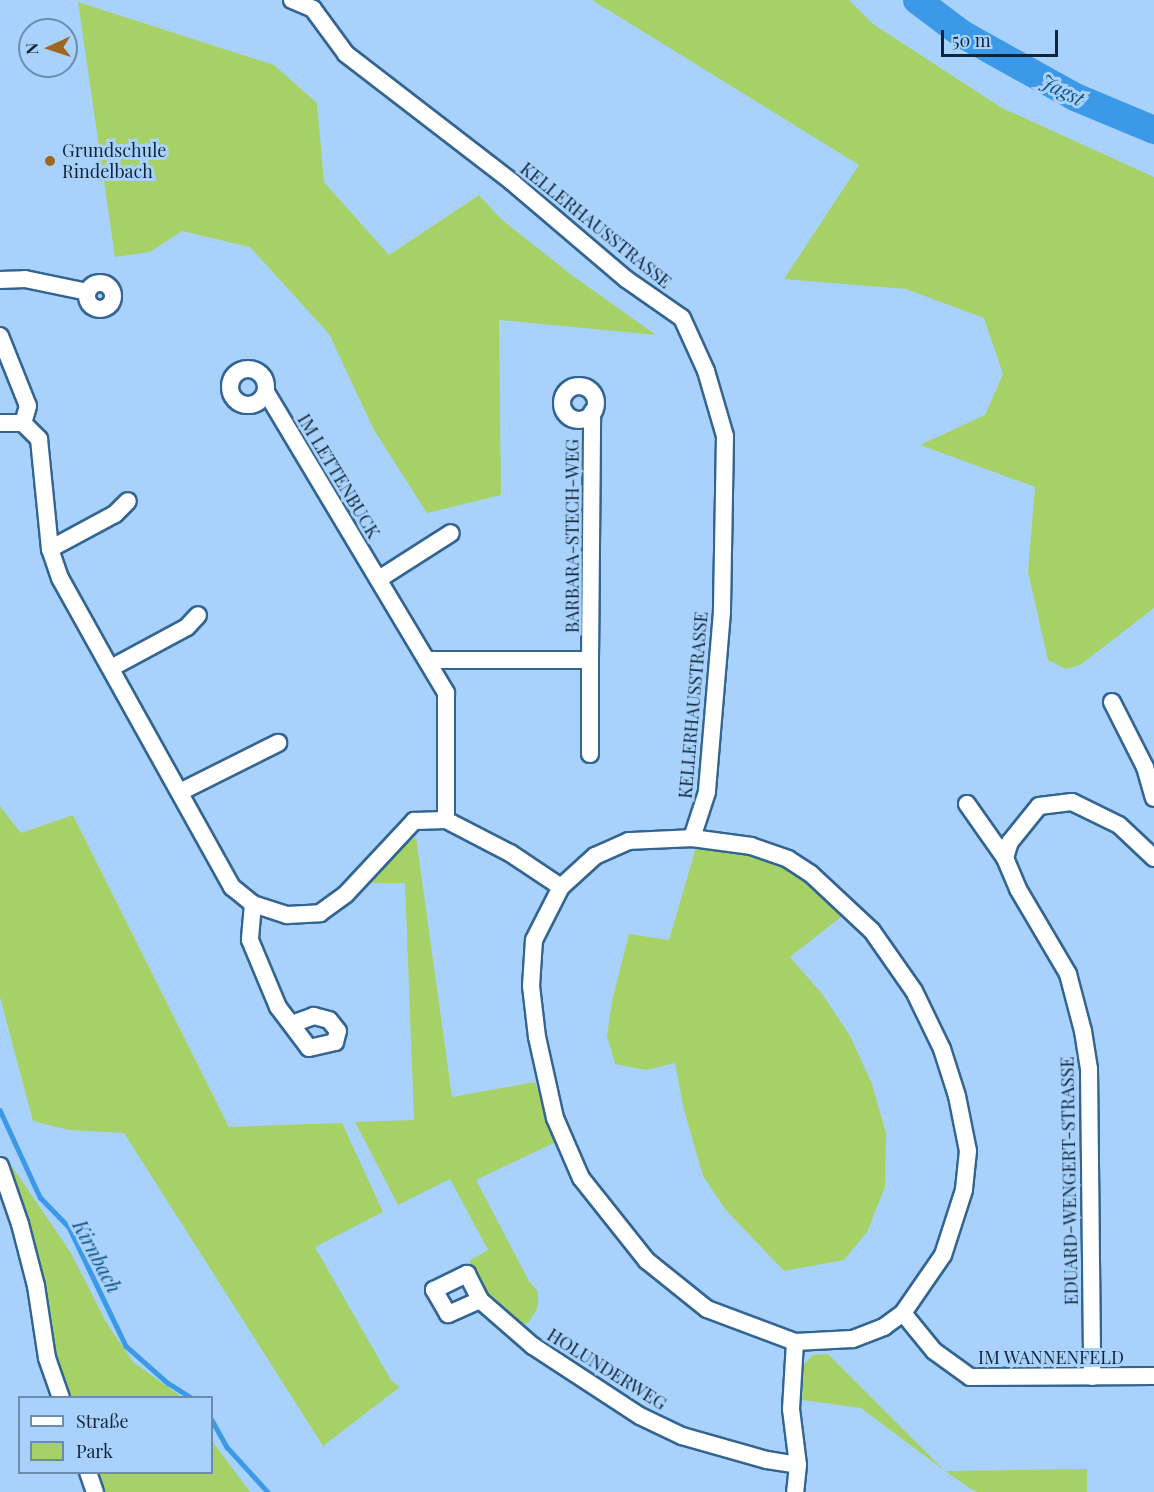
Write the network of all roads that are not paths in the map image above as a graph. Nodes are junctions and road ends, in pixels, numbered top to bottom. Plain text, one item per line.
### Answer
1 (292, 0) edge
2 (315, 4) edge
3 (0, 280) edge
4 (88, 292) dead end
5 (0, 336) edge
6 (266, 392) dead end
7 (592, 412) dead end
8 (0, 423) edge
9 (23, 423) junction
10 (128, 501) dead end
11 (451, 533) dead end
12 (50, 549) junction
13 (379, 579) junction
14 (198, 615) dead end
15 (430, 660) junction
16 (590, 660) junction
17 (111, 668) junction
18 (1113, 702) dead end
19 (278, 743) dead end
20 (590, 754) dead end
21 (180, 792) junction
22 (1154, 798) edge
23 (967, 804) dead end
24 (446, 820) junction
25 (692, 838) junction
26 (1005, 858) junction
27 (1154, 858) edge
28 (561, 887) junction
29 (253, 904) junction
30 (292, 1024) dead end
31 (0, 1166) edge
32 (480, 1300) dead end
33 (903, 1313) junction
34 (795, 1342) junction
35 (1154, 1376) edge
36 (1092, 1377) junction
37 (60, 1396) edge
38 (798, 1465) junction
39 (88, 1474) edge
40 (95, 1492) edge
41 (795, 1492) edge

1 - 2 street
2 - 25 street, KELLERHAUSSTRASSE
3 - 4 street
5 - 9 street
6 - 13 street, IM LETTENBUCK
7 - 16 street, BARBARA-STECH-WEG
8 - 9 street
9 - 12 street
10 - 12 street
11 - 13 street
12 - 17 street
13 - 15 street, IM LETTENBUCK
14 - 17 street
15 - 16 street
15 - 24 street, IM LETTENBUCK
16 - 20 street, BARBARA-STECH-WEG
17 - 21 street
18 - 22 street
19 - 21 street
21 - 29 street
23 - 26 street, EDUARD-WENGERT-STRASSE
24 - 28 street
24 - 29 street
25 - 28 street
25 - 33 street
26 - 27 street
26 - 36 street, EDUARD-WENGERT-STRASSE
28 - 34 street
29 - 30 street
31 - 37 street
32 - 38 street, HOLUNDERWEG
33 - 34 street
33 - 36 street, IM WANNENFELD
34 - 38 street
35 - 36 street, IM WANNENFELD
38 - 41 street
39 - 40 street

